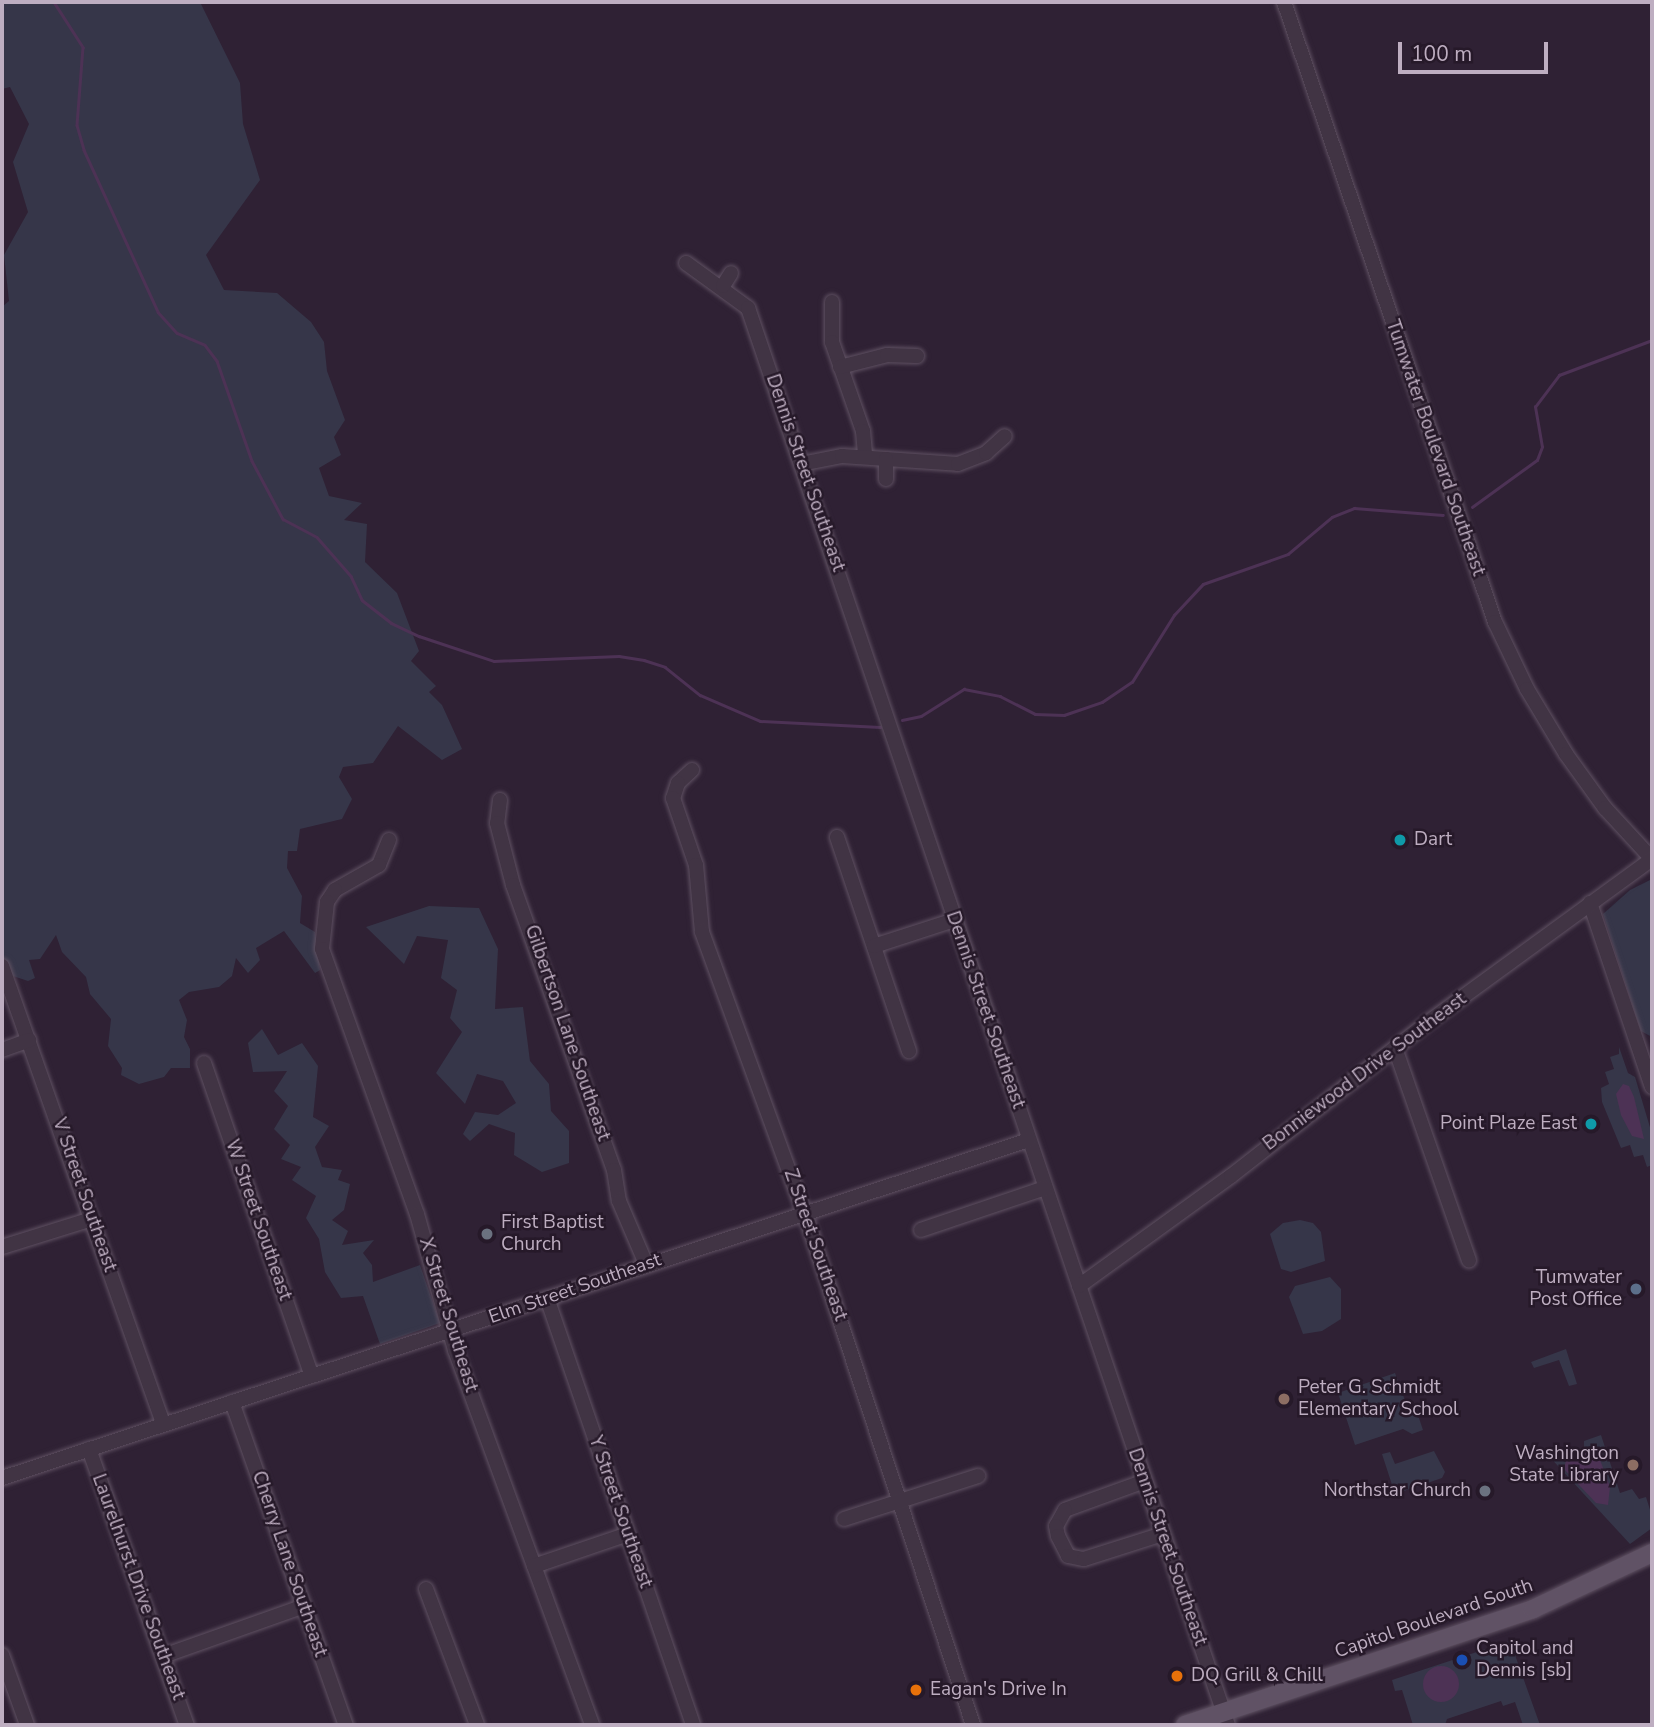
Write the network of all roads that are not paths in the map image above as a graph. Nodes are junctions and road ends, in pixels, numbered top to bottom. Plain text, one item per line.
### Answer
1 (1284, 2) edge
2 (686, 263) dead end
3 (832, 302) dead end
4 (917, 356) dead end
5 (841, 367) junction
6 (1005, 436) dead end
7 (864, 456) junction
8 (886, 459) junction
9 (801, 464) junction
10 (886, 479) dead end
11 (692, 770) dead end
12 (500, 800) dead end
13 (837, 837) dead end
14 (389, 840) dead end
15 (1652, 859) edge
16 (1590, 903) junction
17 (954, 920) junction
18 (874, 946) junction
19 (3, 972) edge
20 (29, 1040) junction
21 (1395, 1048) junction
22 (2, 1050) edge
23 (909, 1051) dead end
24 (1647, 1052) edge
25 (204, 1063) dead end
26 (1652, 1087) edge
27 (1029, 1140) junction
28 (1045, 1188) junction
29 (804, 1213) junction
30 (92, 1219) junction
31 (921, 1230) dead end
32 (2, 1247) edge
33 (1469, 1261) dead end
34 (646, 1264) junction
35 (1079, 1286) junction
36 (547, 1298) junction
37 (450, 1330) junction
38 (312, 1376) junction
39 (232, 1402) junction
40 (163, 1424) junction
41 (89, 1449) junction
42 (978, 1476) dead end
43 (2, 1478) edge
44 (1145, 1481) junction
45 (902, 1502) junction
46 (845, 1519) dead end
47 (628, 1534) junction
48 (1163, 1534) junction
49 (1652, 1553) edge
50 (534, 1566) junction
51 (426, 1589) dead end
52 (304, 1606) junction
53 (2, 1655) edge
54 (163, 1656) junction
55 (1226, 1719) edge
56 (27, 1725) edge
57 (187, 1725) edge
58 (346, 1725) edge
59 (477, 1725) edge
60 (592, 1725) edge
61 (692, 1725) edge
62 (973, 1725) edge
63 (1185, 1725) edge

1 - 15 street, Tumwater Boulevard Southeast
2 - 9 street, Dennis Street Southeast
3 - 5 street
4 - 5 street
5 - 7 street
6 - 8 street
7 - 8 street
7 - 9 street
8 - 10 street
9 - 17 street, Dennis Street Southeast
11 - 29 street, Z Street Southeast
12 - 34 street, Gilbertson Lane Southeast
13 - 18 street
14 - 37 street, X Street Southeast
15 - 16 street, Bonniewood Drive Southeast
16 - 21 street, Bonniewood Drive Southeast
16 - 24 street
17 - 18 street
17 - 27 street, Dennis Street Southeast
18 - 23 street
19 - 20 street, V Street Southeast
20 - 22 street
20 - 30 street, V Street Southeast
21 - 33 street
21 - 35 street, Bonniewood Drive Southeast
24 - 26 street
25 - 38 street, W Street Southeast
27 - 28 street, Dennis Street Southeast
27 - 29 street, Elm Street Southeast
28 - 31 street
28 - 35 street, Dennis Street Southeast
29 - 34 street, Elm Street Southeast
29 - 45 street, Z Street Southeast
30 - 32 street
30 - 40 street, V Street Southeast
34 - 36 street, Elm Street Southeast
35 - 44 street, Dennis Street Southeast
36 - 37 street, Elm Street Southeast
36 - 47 street, Y Street Southeast
37 - 38 street, Elm Street Southeast
37 - 50 street, X Street Southeast
38 - 39 street, Elm Street Southeast
39 - 40 street, Elm Street Southeast
39 - 52 street, Cherry Lane Southeast
40 - 41 street, Elm Street Southeast
41 - 43 street, Elm Street Southeast
41 - 54 street, Laurelhurst Drive Southeast
42 - 45 street
44 - 48 street, Dennis Street Southeast
44 - 48 street
45 - 46 street
45 - 62 street, Z Street Southeast
47 - 50 street
47 - 61 street, Y Street Southeast
48 - 55 street, Dennis Street Southeast
49 - 55 main road, Capitol Boulevard South
50 - 60 street, X Street Southeast
51 - 59 street
52 - 54 street
52 - 58 street, Cherry Lane Southeast
53 - 56 street
54 - 57 street, Laurelhurst Drive Southeast
55 - 63 main road, Capitol Boulevard South

